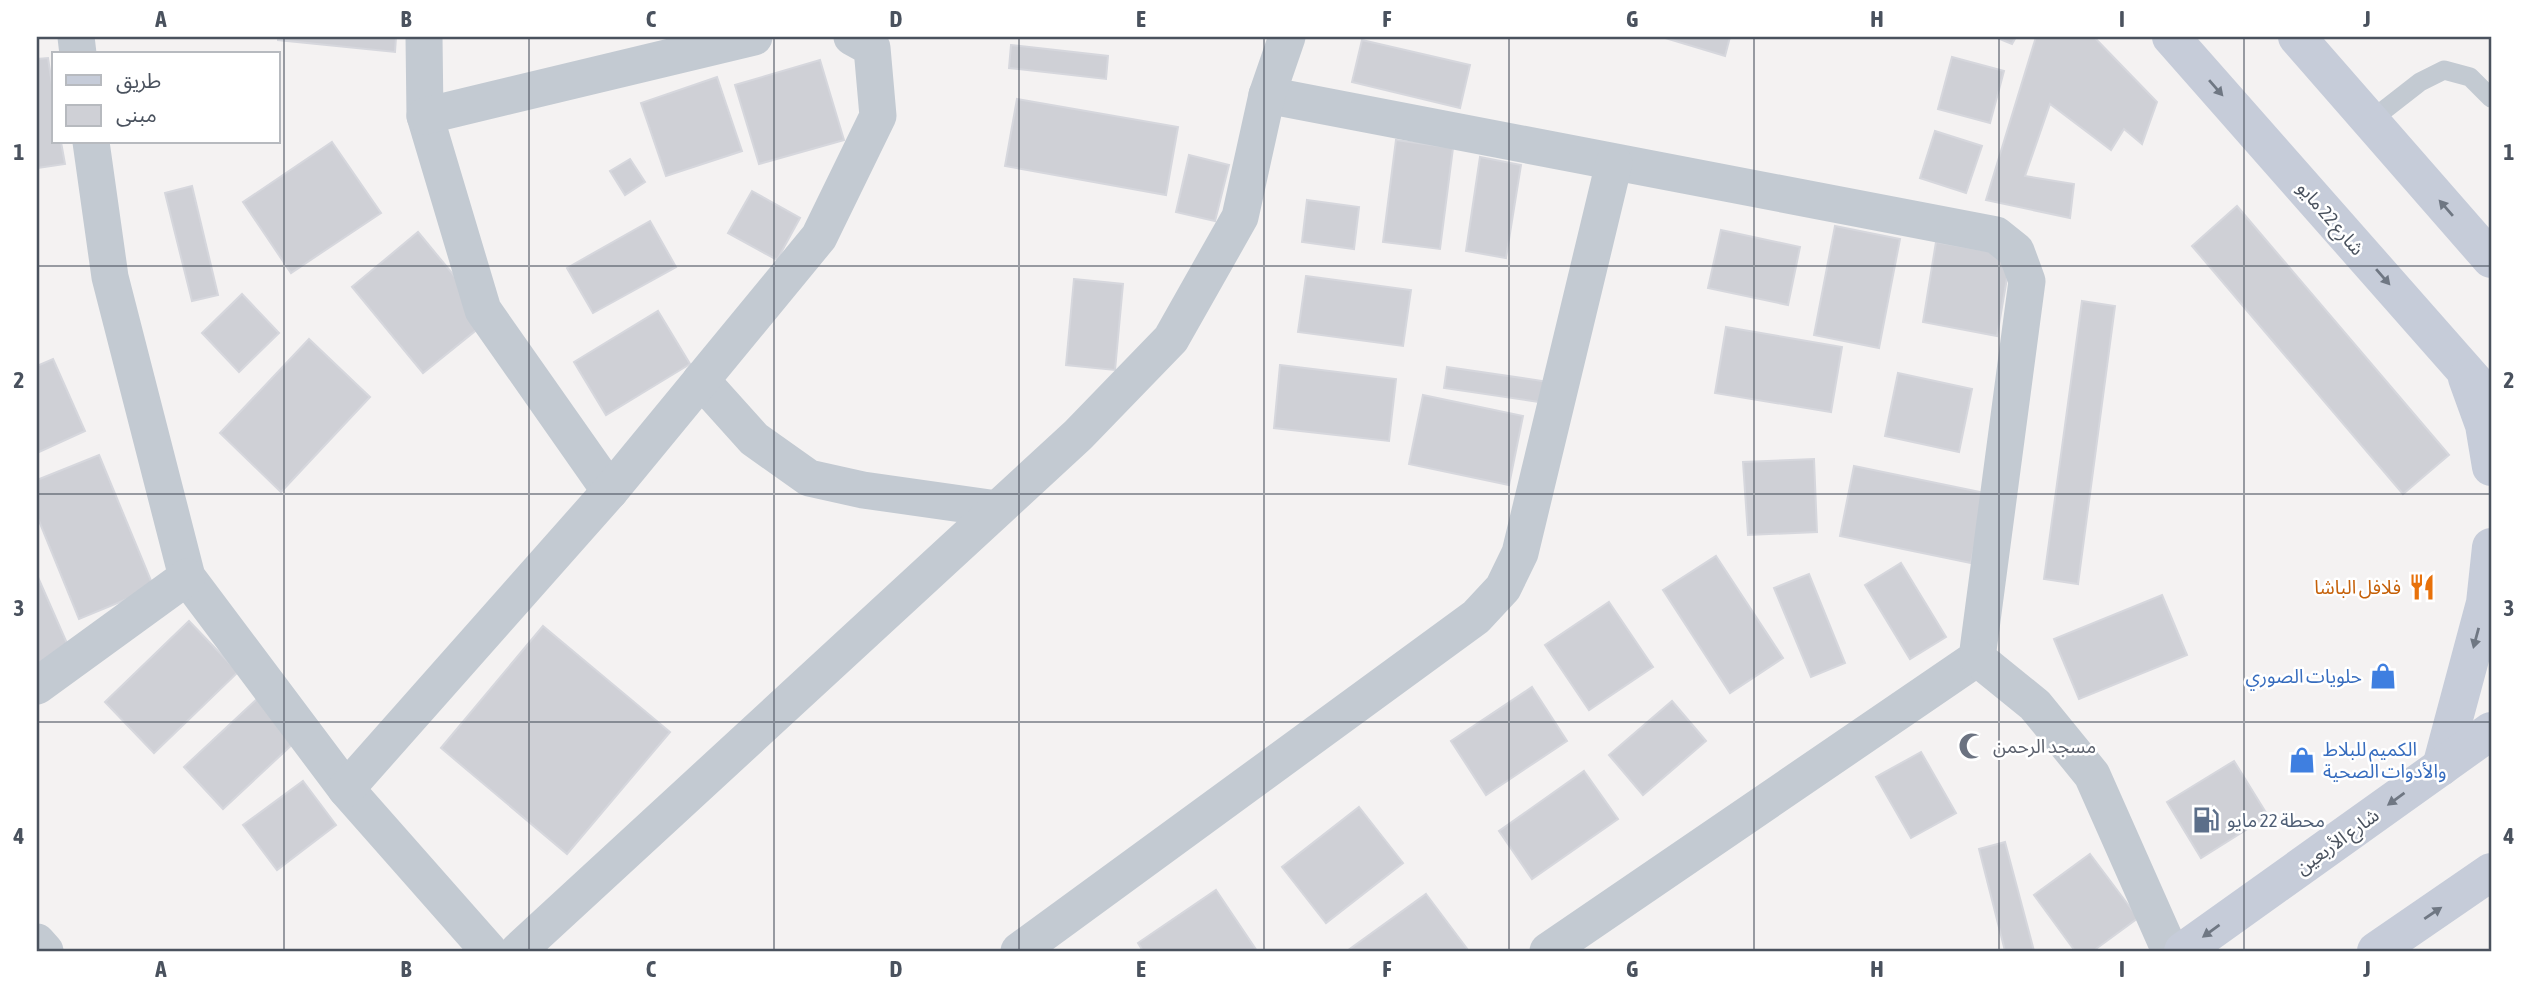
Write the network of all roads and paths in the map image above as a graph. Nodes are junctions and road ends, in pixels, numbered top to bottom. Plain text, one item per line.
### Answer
1 (424, 37) edge
2 (754, 37) edge
3 (852, 37) edge
4 (1287, 37) edge
5 (2171, 37) edge
6 (2297, 37) edge
7 (1267, 95) junction
8 (2491, 98) edge
9 (425, 117) junction
10 (2370, 121) junction
11 (90, 144) edge
12 (1614, 163) junction
13 (2491, 259) edge
14 (2464, 369) junction
15 (701, 380) junction
16 (2491, 400) edge
17 (2491, 467) edge
18 (610, 491) junction
19 (997, 509) junction
20 (2491, 547) edge
21 (187, 577) junction
22 (1977, 659) junction
23 (37, 686) edge
24 (2491, 731) edge
25 (2441, 767) junction
26 (346, 789) junction
27 (2491, 872) edge
28 (37, 942) edge
29 (45, 951) edge
30 (489, 951) edge
31 (518, 951) edge
32 (1019, 951) edge
33 (1548, 951) edge
34 (2170, 951) edge
35 (2183, 951) edge
36 (2376, 951) edge

1 - 9 street
2 - 9 street
3 - 15 street
4 - 7 street
5 -> 14 main road, شارع 22 مايو
6 - 10 main road
7 - 12 street
7 - 19 street
8 - 10 lane
9 - 18 street
13 -> 10 main road
11 - 21 street
12 - 22 street
12 - 32 street
14 - 16 main road, شارع 22 مايو
14 - 17 main road
15 - 18 street
15 - 19 street
18 - 26 street
19 - 31 street
20 -> 25 main road
21 - 23 street
21 - 26 street
22 - 33 street
22 - 34 street
24 - 25 main road, شارع الأربعين
25 -> 35 main road, شارع الأربعين
26 - 30 street
36 -> 27 main road
28 - 29 street

